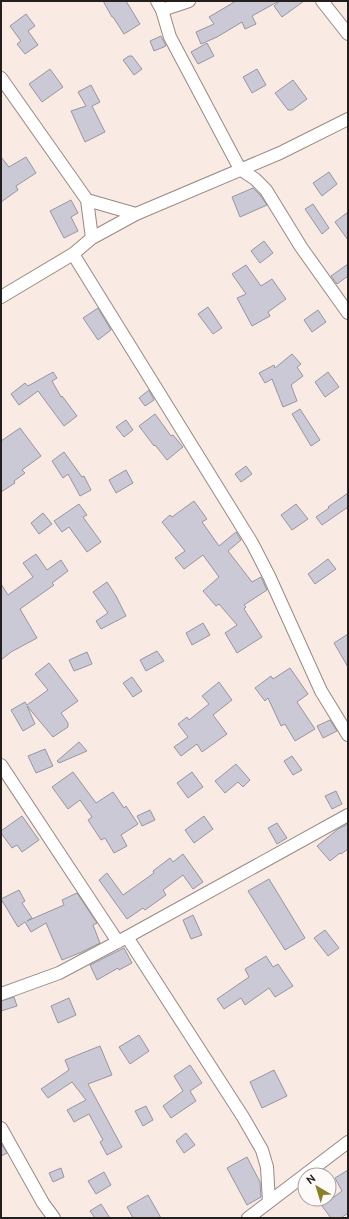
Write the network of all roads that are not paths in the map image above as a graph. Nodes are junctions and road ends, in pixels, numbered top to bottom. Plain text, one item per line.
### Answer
1 (189, 1) edge
2 (322, 1) edge
3 (160, 6) edge
4 (348, 34) edge
5 (1, 78) edge
6 (348, 120) edge
7 (240, 169) junction
8 (87, 200) junction
9 (136, 214) junction
10 (92, 238) junction
11 (73, 254) junction
12 (1, 297) edge
13 (348, 313) edge
14 (348, 735) edge
15 (1, 765) edge
16 (348, 815) edge
17 (122, 940) junction
18 (1, 994) edge
19 (1, 1128) edge
20 (348, 1142) edge
21 (269, 1202) junction
22 (253, 1217) edge
23 (54, 1218) edge

1 - 3 street
2 - 4 street
3 - 7 street
5 - 8 street
6 - 7 street
7 - 9 street
7 - 13 street
8 - 9 street
8 - 10 street
9 - 10 street
10 - 11 street
11 - 12 street
11 - 14 street
15 - 17 street
16 - 17 street
17 - 18 street
17 - 21 street
19 - 23 street
20 - 21 street
21 - 22 street

